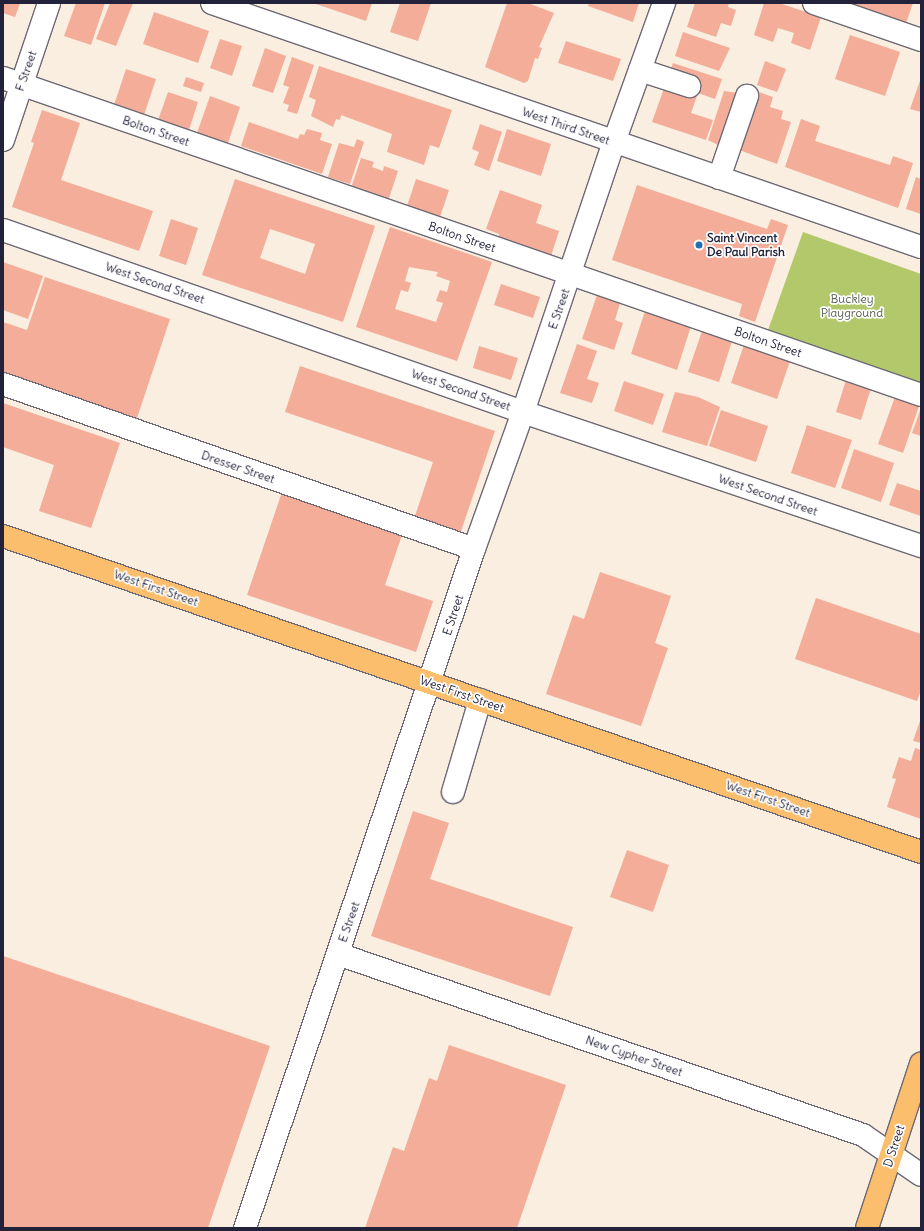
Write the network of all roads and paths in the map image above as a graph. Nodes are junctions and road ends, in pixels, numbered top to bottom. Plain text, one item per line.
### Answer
1 (50, 3) edge
2 (212, 3) edge
3 (664, 3) edge
4 (814, 3) edge
5 (921, 40) edge
6 (640, 70) junction
7 (12, 81) edge
8 (689, 86) dead end
9 (747, 96) dead end
10 (3, 140) edge
11 (614, 142) junction
12 (719, 178) junction
13 (3, 230) edge
14 (921, 247) edge
15 (570, 275) junction
16 (3, 384) edge
17 (921, 395) edge
18 (523, 412) junction
19 (3, 536) edge
20 (921, 546) edge
21 (474, 550) junction
22 (430, 683) junction
23 (480, 700) junction
24 (453, 792) dead end
25 (921, 852) edge
26 (338, 954) junction
27 (921, 1064) edge
28 (891, 1155) junction
29 (921, 1175) edge
30 (245, 1228) edge
31 (867, 1228) edge

1 - 7 street, F Street
2 - 11 street, West Third Street
3 - 6 street, E Street
4 - 5 street
6 - 8 street
6 - 11 street, E Street
7 - 10 street, F Street
7 - 15 street, Bolton Street
9 - 12 street
11 - 12 street, West Third Street
11 - 15 street, E Street
12 - 14 street, West Third Street
13 - 18 street, West Second Street
15 - 17 street, Bolton Street
15 - 18 street, E Street
16 - 21 street, Dresser Street
18 - 20 street, West Second Street
18 - 21 street, E Street
19 - 22 main road, West First Street
21 - 22 street, E Street
22 - 23 main road, West First Street
22 - 26 street, E Street
23 - 24 street
23 - 25 main road, West First Street
26 - 28 street, New Cypher Street
26 - 30 street, E Street
27 - 28 main road, D Street
28 - 29 street, New Cypher Street
28 - 31 main road, D Street

